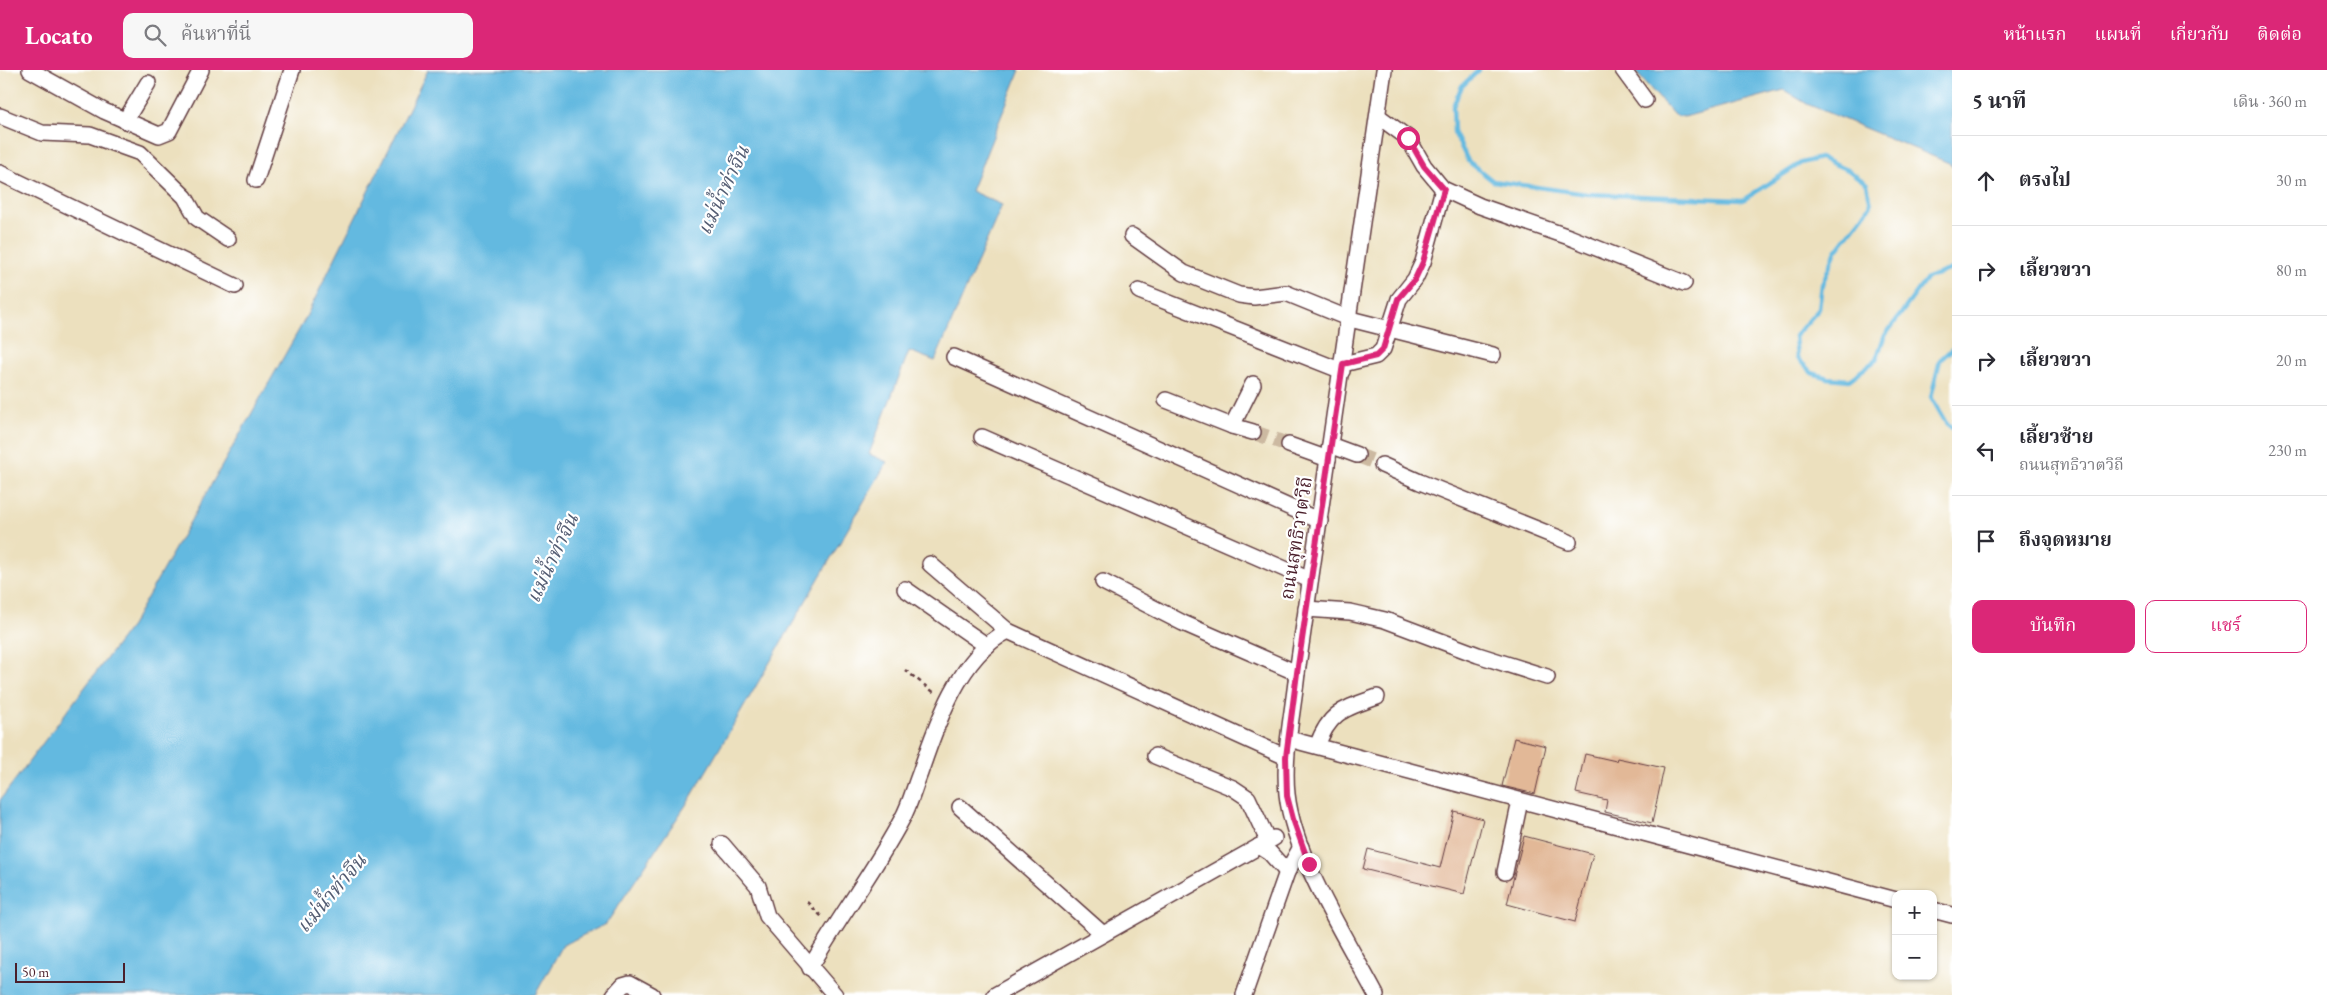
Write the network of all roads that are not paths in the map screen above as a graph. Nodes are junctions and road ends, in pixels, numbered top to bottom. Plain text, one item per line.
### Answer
1 (30, 70) edge
2 (201, 70) edge
3 (292, 70) edge
4 (1384, 70) edge
5 (1622, 70) edge
6 (148, 83) dead end
7 (1645, 100) dead end
8 (0, 116) edge
9 (1378, 116) junction
10 (125, 121) junction
11 (0, 174) edge
12 (256, 180) dead end
13 (1444, 189) junction
14 (1132, 236) dead end
15 (228, 239) dead end
16 (1684, 283) dead end
17 (235, 286) dead end
18 (1139, 291) dead end
19 (1350, 319) junction
20 (1390, 327) junction
21 (1493, 355) dead end
22 (954, 357) dead end
23 (1342, 368) junction
24 (1253, 384) dead end
25 (1166, 400) dead end
26 (1232, 426) junction
27 (1253, 432) tunnel mouth
28 (982, 437) dead end
29 (1289, 444) tunnel mouth
30 (1329, 452) junction
31 (1356, 454) tunnel mouth
32 (1382, 465) tunnel mouth
33 (1320, 520) junction
34 (1569, 542) dead end
35 (930, 564) dead end
36 (1310, 580) junction
37 (1102, 582) dead end
38 (904, 589) dead end
39 (1306, 609) junction
40 (1008, 631) junction
41 (987, 646) junction
42 (1297, 673) junction
43 (1547, 676) dead end
44 (1377, 697) dead end
45 (1289, 739) junction
46 (1317, 746) junction
47 (1155, 756) dead end
48 (1286, 757) junction
49 (1520, 801) junction
50 (960, 808) dead end
51 (1276, 837) junction
52 (722, 844) dead end
53 (1301, 846) junction
54 (1287, 872) junction
55 (1505, 872) dead end
56 (1892, 899) edge
57 (1937, 911) edge
58 (1952, 915) edge
59 (1103, 934) junction
60 (810, 968) junction
61 (614, 995) edge
62 (652, 995) edge
63 (835, 995) edge
64 (996, 995) edge
65 (1244, 995) edge
66 (1376, 995) edge

1 - 10 street
2 - 10 street
3 - 12 street
4 - 9 street, ถนนสุทธิวาตวิถี
5 - 7 street
6 - 10 street
8 - 15 street
9 - 13 street
9 - 19 street, ถนนสุทธิวาตวิถี
11 - 17 street
13 - 16 street
13 - 20 street
14 - 19 street
18 - 23 street
19 - 20 street
19 - 23 street, ถนนสุทธิวาตวิถี
20 - 21 street
20 - 23 street
22 - 33 street
23 - 30 street, ถนนสุทธิวาตวิถี
24 - 26 street
25 - 26 street
26 - 27 street
28 - 36 street
29 - 30 street
30 - 31 street
30 - 33 street, ถนนสุทธิวาตวิถี
32 - 34 street
33 - 36 street, ถนนสุทธิวาตวิถี
35 - 40 street
36 - 39 street, ถนนสุทธิวาตวิถี
37 - 42 street
38 - 41 street
39 - 42 street, ถนนสุทธิวาตวิถี
39 - 43 street
40 - 41 street
40 - 48 street
41 - 60 street
42 - 45 street, ถนนสุทธิวาตวิถี
44 - 46 street
45 - 46 street
45 - 48 street, ถนนสุทธิวาตวิถี
46 - 49 street
47 - 51 street
48 - 51 street, ถนนสุทธิวาตวิถี
49 - 55 street
49 - 56 street
50 - 59 street
51 - 53 street, ถนนสุทธิวาตวิถี
51 - 54 street
51 - 59 street
52 - 60 street
53 - 54 street
53 - 66 street, ถนนสุทธิวาตวิถี
54 - 65 street
57 - 58 street
59 - 64 street
60 - 63 street
61 - 62 street

